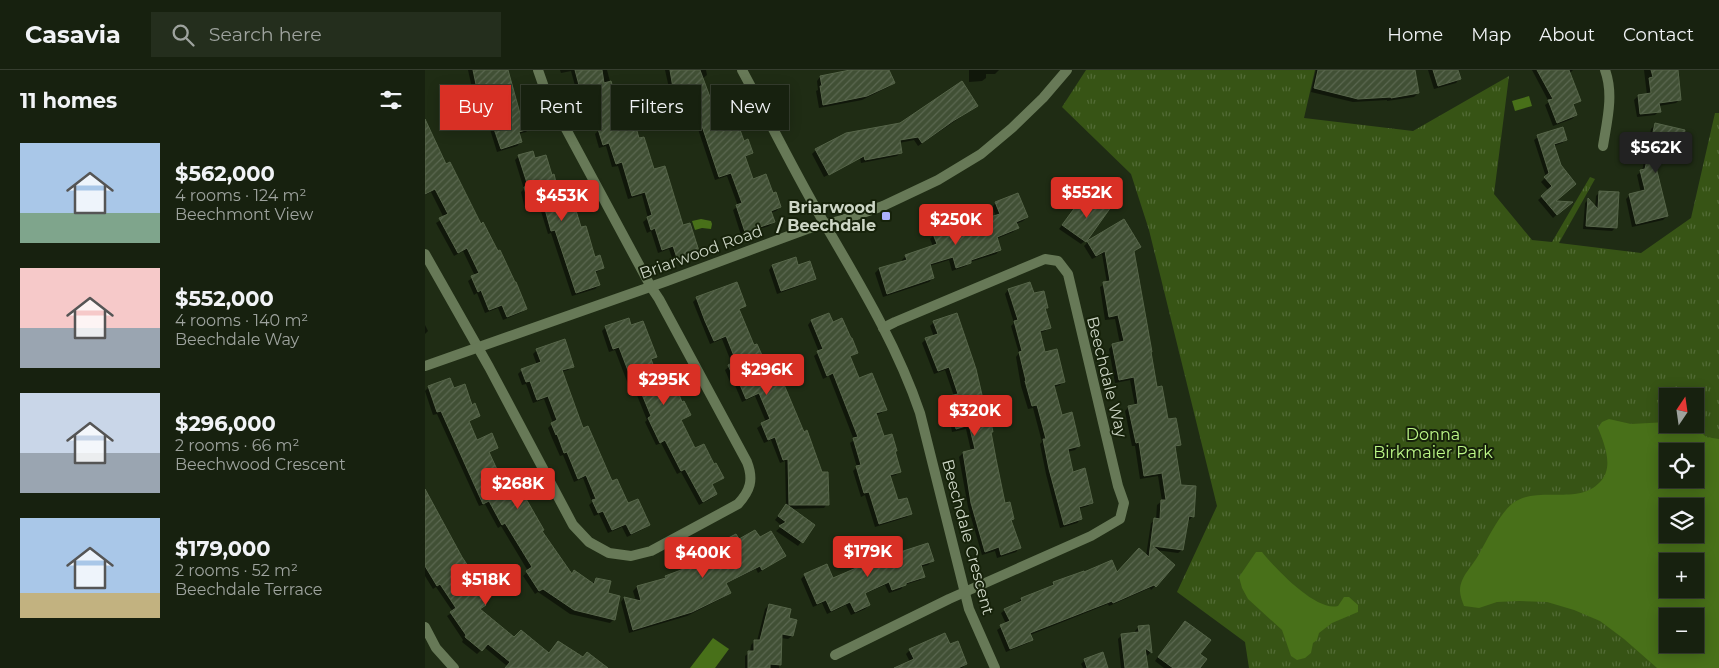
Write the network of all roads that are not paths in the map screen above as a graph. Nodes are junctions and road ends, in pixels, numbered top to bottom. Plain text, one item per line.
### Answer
1 (538, 70) edge
2 (742, 70) edge
3 (1067, 70) edge
4 (1605, 70) edge
5 (1603, 146) dead end
6 (825, 225) junction
7 (425, 254) edge
8 (651, 287) junction
9 (883, 328) junction
10 (476, 348) junction
11 (425, 366) edge
12 (964, 593) junction
13 (425, 627) edge
14 (835, 655) dead end
15 (454, 668) edge
16 (995, 668) edge

1 - 8 street
2 - 6 street, Beechdale Crescent
3 - 6 street, Briarwood Road
4 - 5 street
6 - 8 street, Briarwood Road
6 - 9 street, Beechdale Crescent
7 - 10 street
8 - 10 street, Briarwood Road
8 - 10 street
9 - 12 street, Beechdale Crescent
9 - 12 street, Beechdale Way
10 - 11 street, Briarwood Road
12 - 14 street
12 - 16 street, Beechdale Crescent
13 - 15 street

